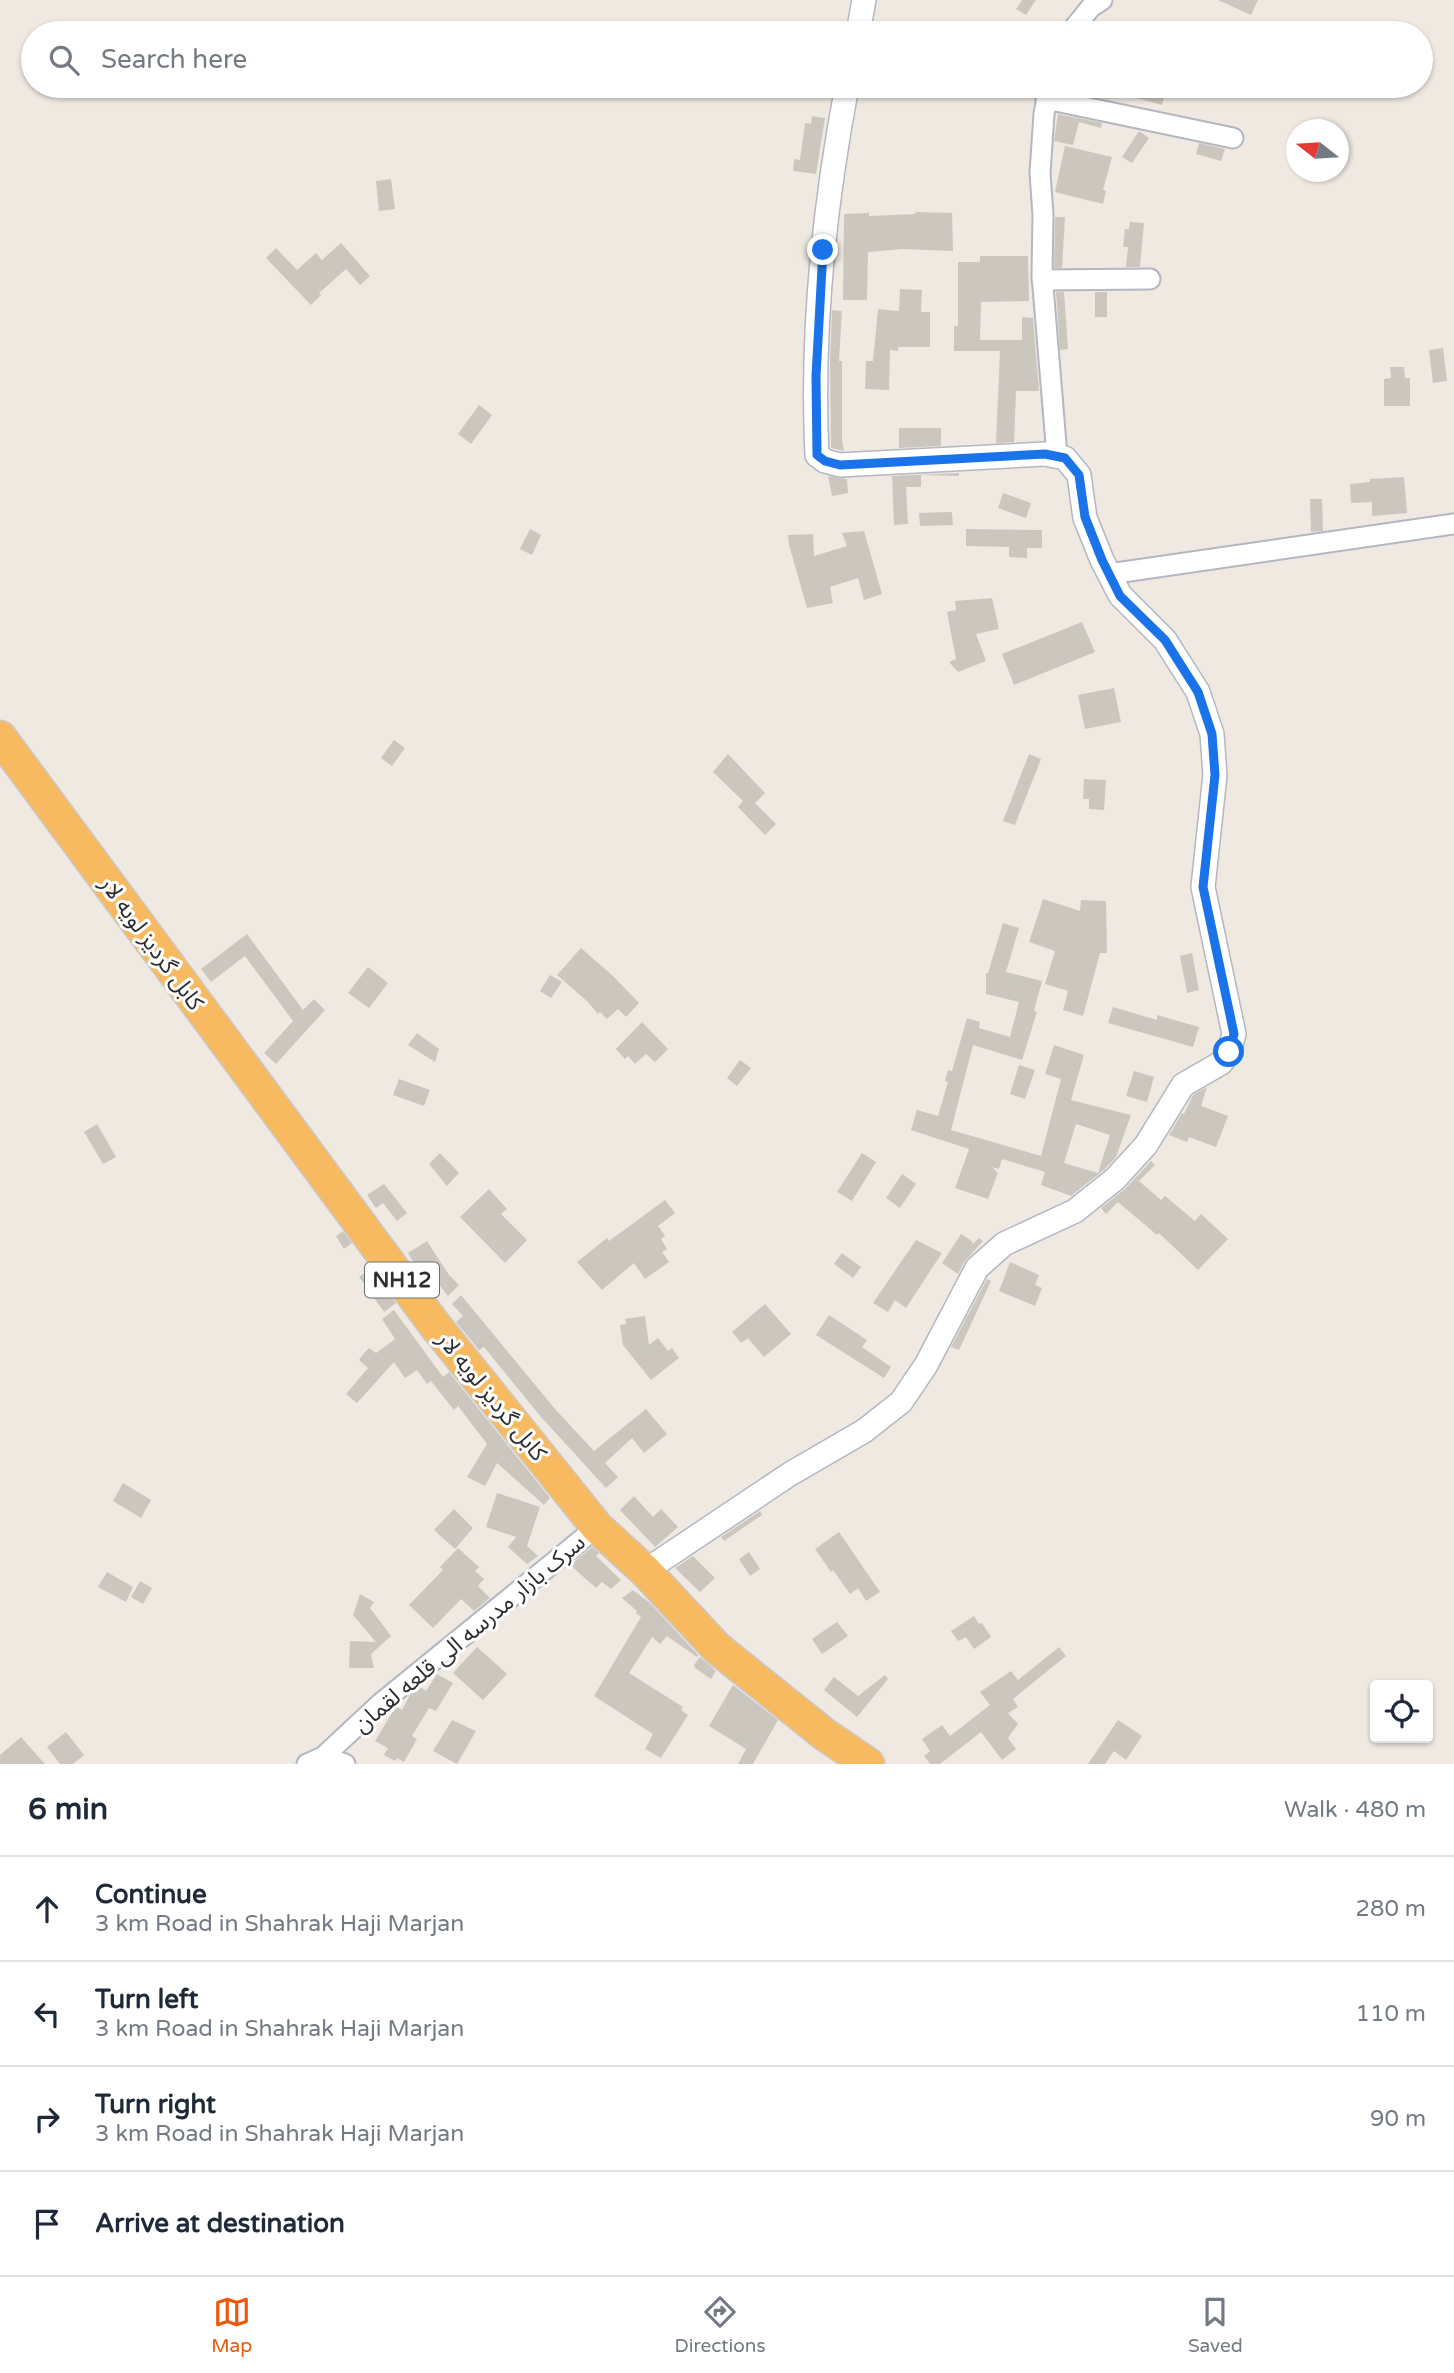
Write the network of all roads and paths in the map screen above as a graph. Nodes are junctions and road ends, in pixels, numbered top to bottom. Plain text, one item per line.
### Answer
1 (864, 0) edge
2 (1102, 0) edge
3 (860, 21) edge
4 (1080, 21) edge
5 (845, 98) edge
6 (1046, 98) edge
7 (1071, 98) edge
8 (1233, 138) dead end
9 (1150, 279) dead end
10 (1042, 280) junction
11 (1057, 456) junction
12 (1454, 524) edge
13 (1109, 574) junction
14 (0, 737) edge
15 (597, 1527) junction
16 (645, 1571) junction
17 (315, 1760) edge
18 (345, 1764) edge
19 (868, 1764) edge

1 - 3 street
2 - 4 street
5 - 11 street
6 - 10 street
7 - 8 street
9 - 10 street
10 - 11 street
11 - 13 street
12 - 13 street
13 - 16 street
14 - 15 highway, کابل گردیز لویه لار / NH12
15 - 16 highway, کابل گردیز لویه لار / NH12
15 - 17 street, سرک بازار مدرسه الی قلعه لقمان
16 - 19 highway, کابل گردیز لویه لار / NH12
17 - 18 street

